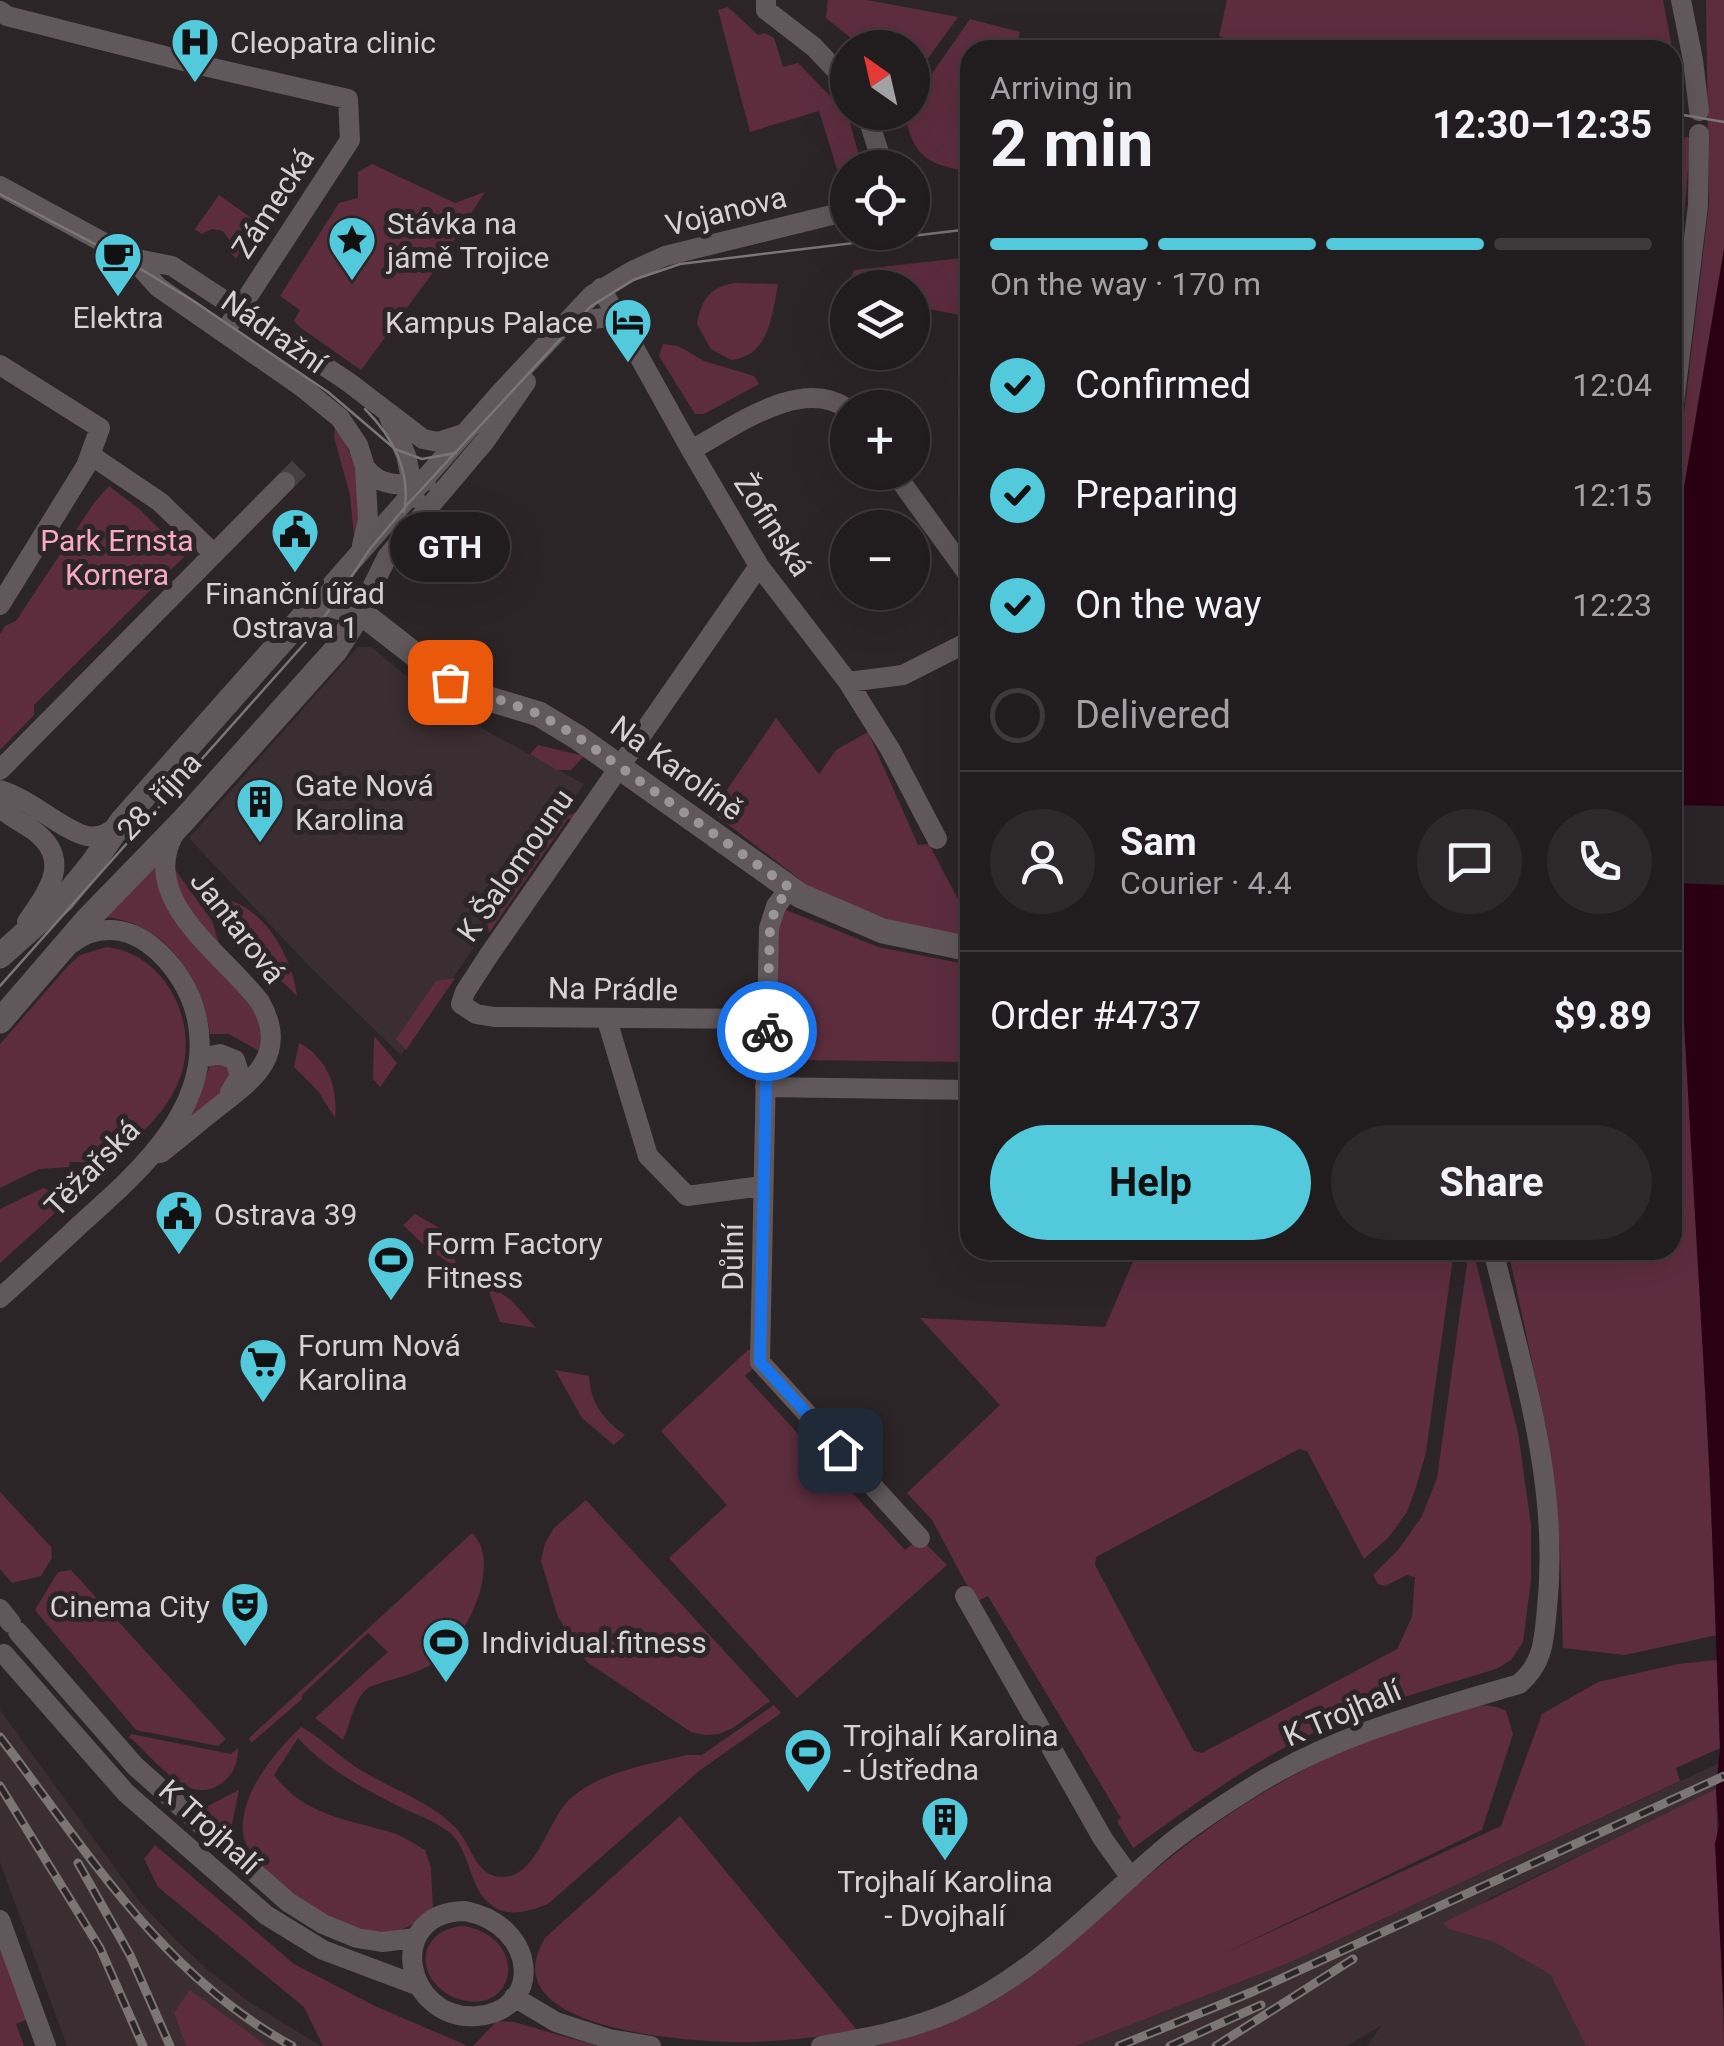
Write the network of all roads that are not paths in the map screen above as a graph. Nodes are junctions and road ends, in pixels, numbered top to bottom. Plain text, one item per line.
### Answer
1 (1681, 0) edge
2 (766, 5) edge
3 (0, 11) edge
4 (830, 64) edge
5 (1699, 111) dead end
6 (1699, 134) dead end
7 (0, 186) edge
8 (830, 215) edge
9 (132, 258) junction
10 (604, 294) junction
11 (240, 309) junction
12 (578, 325) junction
13 (623, 327) junction
14 (224, 333) junction
15 (1682, 338) edge
16 (0, 365) edge
17 (830, 401) edge
18 (382, 408) junction
19 (464, 434) junction
20 (691, 450) junction
21 (92, 456) junction
22 (464, 466) junction
23 (365, 467) junction
24 (285, 482) tunnel mouth
25 (416, 486) junction
26 (907, 490) edge
27 (406, 534) junction
28 (946, 544) junction
29 (960, 546) edge
30 (214, 554) junction
31 (357, 554) junction
32 (960, 563) edge
33 (759, 566) junction
34 (0, 605) edge
35 (313, 606) junction
36 (360, 612) junction
37 (960, 646) edge
38 (848, 682) junction
39 (619, 765) junction
40 (0, 770) edge
41 (0, 790) edge
42 (0, 807) edge
43 (182, 822) junction
44 (117, 826) junction
45 (937, 839) dead end
46 (790, 888) junction
47 (19, 936) junction
48 (960, 946) edge
49 (0, 956) edge
50 (56, 959) junction
51 (462, 1004) joint
52 (767, 1019) junction
53 (799, 1019) dead end
54 (607, 1020) junction
55 (0, 1021) edge
56 (200, 1058) junction
57 (765, 1087) junction
58 (960, 1090) edge
59 (216, 1110) junction
60 (148, 1163) junction
61 (762, 1186) junction
62 (1495, 1260) edge
63 (0, 1298) edge
64 (920, 1538) dead end
65 (966, 1596) dead end
66 (10, 1621) edge
67 (4, 1654) dead end
68 (1130, 1878) junction
69 (0, 1920) edge
70 (416, 1938) junction
71 (419, 1986) junction
72 (514, 1997) junction
73 (46, 2046) edge
74 (652, 2046) edge
75 (821, 2046) edge

1 - 5 street
2 - 4 street
3 - 11 street, Zámecká
6 - 15 street
7 - 9 street, Nádražní
8 - 10 street, Vojanova
9 - 11 street, Nádražní
9 - 14 street, Nádražní
10 - 12 street, 28. října
10 - 13 street, Žofinská
10 - 19 street, 28. října
11 - 14 street, Zámecká
11 - 18 street, Nádražní
12 - 13 street
12 - 22 street, 28. října
13 - 20 street, Žofinská
14 - 23 street, Nádražní
16 - 21 street
17 - 20 street
18 - 19 street, Nádražní
18 - 25 street, Nádražní
19 - 25 street, 28. října
20 - 33 street, Žofinská
21 - 30 street
21 - 34 street
22 - 25 street
22 - 27 street, 28. října
23 - 25 street
23 - 31 street, Nádražní
24 - 30 street
25 - 27 street, Nádražní
25 - 31 street, 28. října
26 - 28 street
27 - 36 street, 28. října
28 - 29 street
28 - 32 street
30 - 40 street
31 - 35 street, 28. října
33 - 38 street, Žofinská
33 - 39 street, K Šalomounu
35 - 36 street
35 - 44 street, 28. října
36 - 39 street, Na Karolíně
36 - 43 street, 28. října
37 - 38 street
38 - 45 street, Žofinská
39 - 46 street, Na Karolíně
39 - 51 street, K Šalomounu
41 - 44 street
42 - 47 street
43 - 50 street, 28. října
43 - 59 street, Jantarová
44 - 47 street, 28. října
46 - 48 street, Na Karolíně
46 - 52 street
47 - 49 street, 28. října
50 - 55 street, 28. října
50 - 56 street, Těžařská
51 - 54 street, Na Prádle
52 - 53 street, Na Prádle
52 - 54 street, Na Prádle
52 - 57 street
54 - 61 street
56 - 59 street, Jantarová
56 - 60 street, Těžařská
57 - 58 street
57 - 61 street
59 - 60 street, Jantarová
60 - 63 street, Těžařská
61 - 64 street, Důlní
62 - 68 street, K Trojhalí
65 - 68 street
66 - 70 street, K Trojhalí
67 - 71 street, K Trojhalí
68 - 75 street, K Trojhalí
69 - 73 street
70 - 71 street
70 - 72 street
71 - 72 street
72 - 74 street

